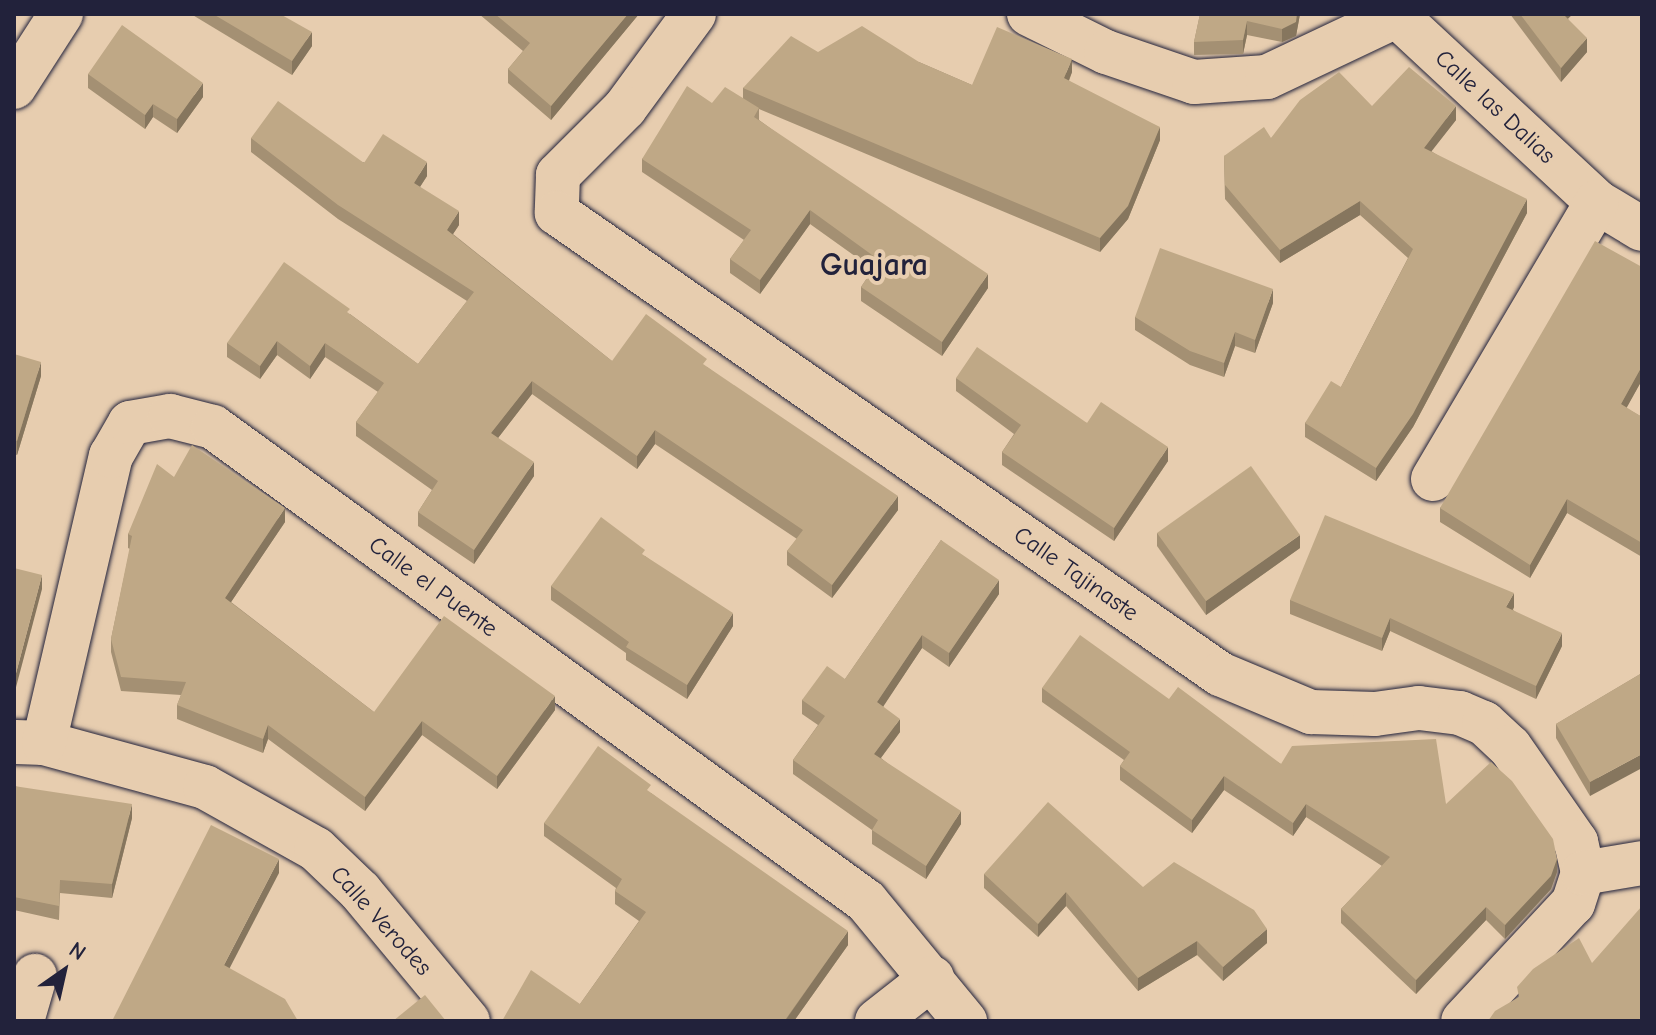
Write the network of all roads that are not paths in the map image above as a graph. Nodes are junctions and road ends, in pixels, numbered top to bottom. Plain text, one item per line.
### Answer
1 (61, 14) edge
2 (694, 14) edge
3 (1029, 14) edge
4 (1399, 15) edge
5 (14, 87) edge
6 (1597, 202) junction
7 (1642, 229) edge
8 (1433, 479) dead end
9 (29, 743) edge
10 (1642, 863) edge
11 (1583, 873) junction
12 (35, 976) dead end
13 (932, 978) junction
14 (22, 1021) edge
15 (468, 1021) edge
16 (877, 1021) edge
17 (965, 1021) edge
18 (1463, 1021) edge

1 - 5 street
2 - 11 street, Calle Tajinaste
3 - 4 street, Calle las Dalias
4 - 6 street, Calle las Dalias
6 - 7 street, Calle las Dalias
6 - 8 street
9 - 13 street, Calle el Puente
9 - 15 street, Calle Verodes
10 - 11 street
11 - 18 street
12 - 14 street
13 - 16 street
13 - 17 street, Calle el Puente

